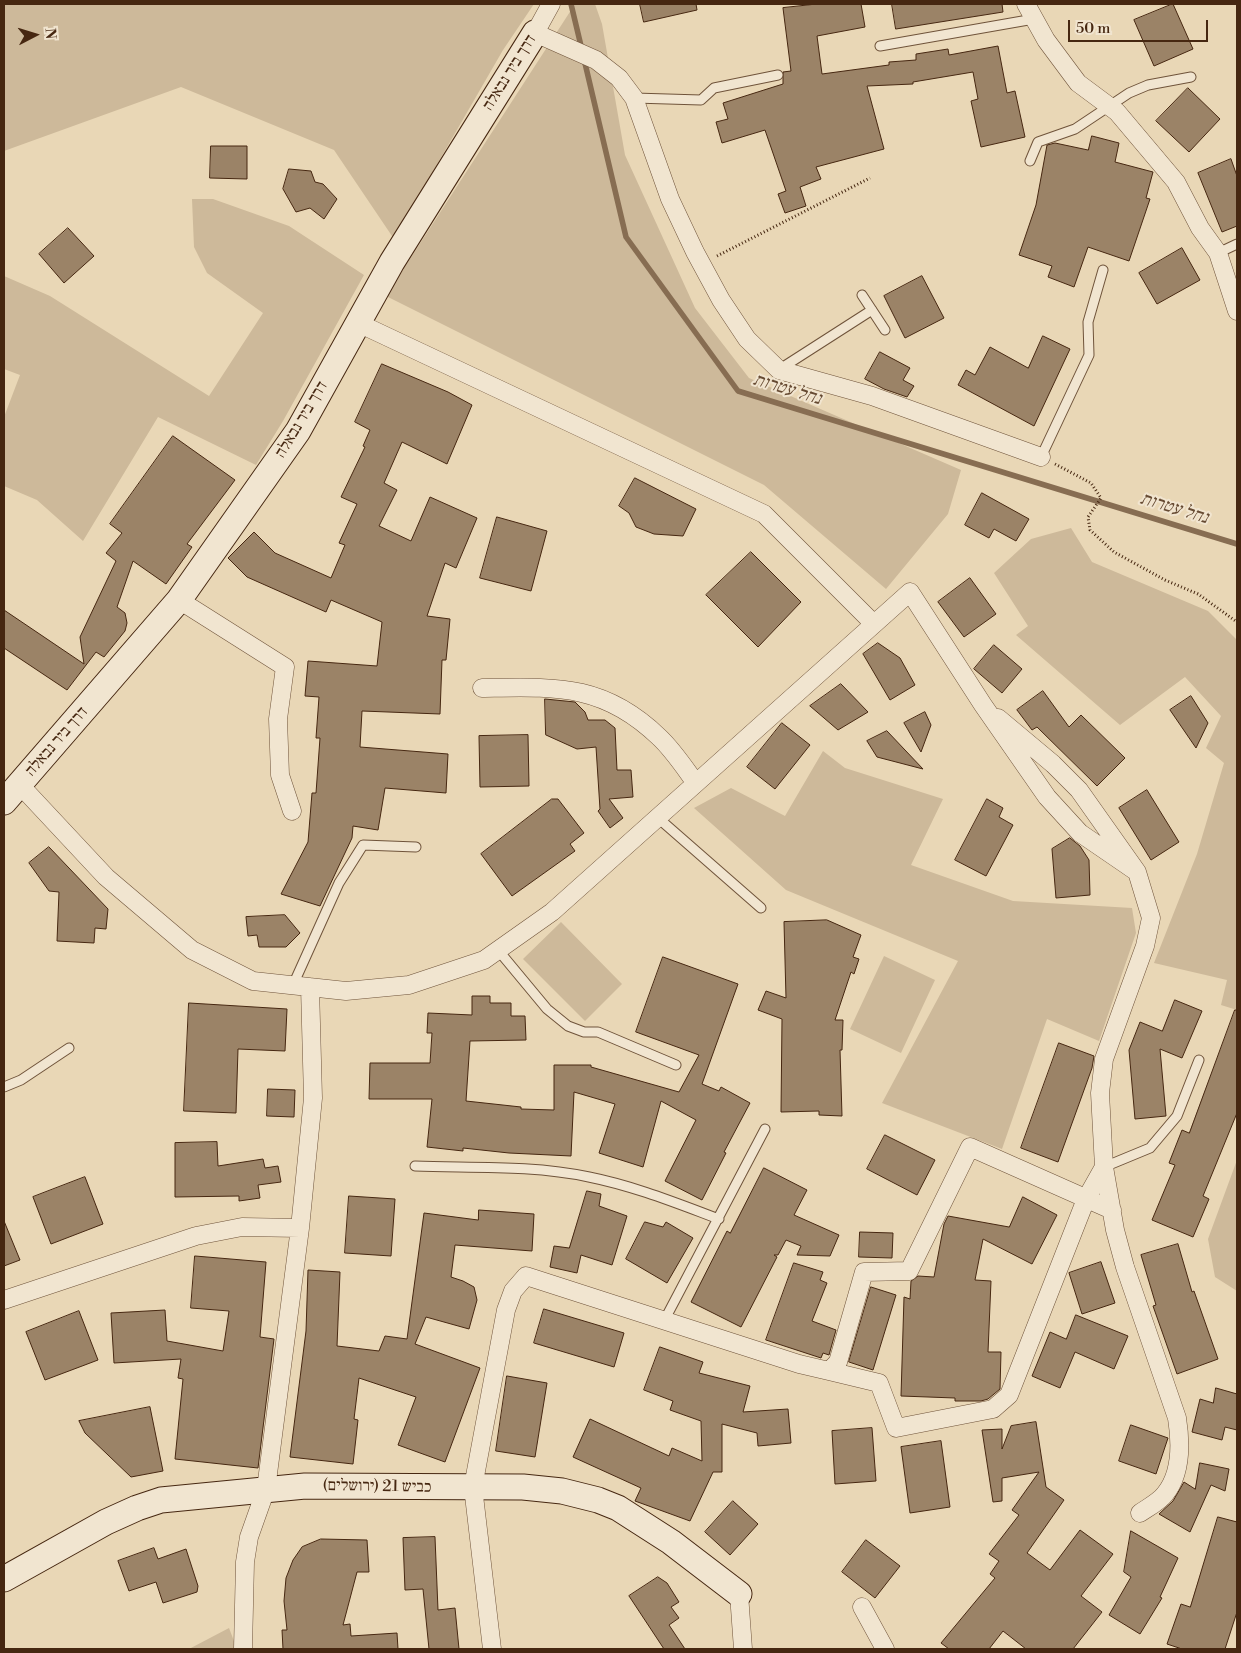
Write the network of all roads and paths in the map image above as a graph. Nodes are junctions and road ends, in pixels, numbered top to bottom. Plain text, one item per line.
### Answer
1 (551, 4) edge
2 (1030, 11) edge
3 (535, 33) junction
4 (880, 46) dead end
5 (778, 75) dead end
6 (1191, 78) dead end
7 (634, 98) junction
8 (1109, 106) junction
9 (1030, 161) dead end
10 (870, 178) dead end
11 (1237, 244) edge
12 (1218, 253) junction
13 (701, 264) junction
14 (1103, 270) dead end
15 (862, 295) dead end
16 (872, 310) junction
17 (1237, 311) edge
18 (358, 323) junction
19 (885, 330) dead end
20 (780, 370) junction
21 (1041, 457) junction
22 (179, 600) junction
23 (1237, 622) edge
24 (874, 624) junction
25 (482, 688) dead end
26 (983, 705) junction
27 (695, 782) junction
28 (12, 793) edge
29 (292, 812) dead end
30 (656, 816) junction
31 (416, 848) dead end
32 (1137, 872) junction
33 (761, 908) dead end
34 (498, 950) junction
35 (292, 985) junction
36 (310, 987) junction
37 (69, 1048) dead end
38 (1199, 1060) dead end
39 (676, 1065) dead end
40 (4, 1087) edge
41 (765, 1129) dead end
42 (415, 1166) dead end
43 (1104, 1167) junction
44 (1086, 1199) junction
45 (1112, 1210) junction
46 (719, 1219) junction
47 (300, 1228) junction
48 (4, 1300) edge
49 (664, 1321) junction
50 (829, 1371) junction
51 (473, 1487) junction
52 (266, 1489) junction
53 (1140, 1514) dead end
54 (4, 1579) edge
55 (739, 1594) joint
56 (862, 1607) dead end
57 (243, 1649) edge
58 (492, 1649) edge
59 (743, 1649) edge
60 (885, 1649) edge

1 - 3 street, דרך ביר נבאלה
2 - 4 lane
2 - 8 street
3 - 7 street
3 - 18 street, דרך ביר נבאלה
5 - 7 lane
6 - 8 lane
7 - 13 street
8 - 9 lane
8 - 12 street
10 - 13 path
11 - 12 lane
12 - 17 street
13 - 20 street
14 - 21 lane
15 - 16 lane
16 - 19 lane
16 - 20 lane
18 - 22 street, דרך ביר נבאלה
18 - 24 street
20 - 21 street
21 - 23 path
22 - 28 street, דרך ביר נבאלה
22 - 29 street
24 - 26 street
24 - 27 street
25 - 27 street
26 - 32 street
26 - 32 street
27 - 30 street
28 - 35 street
30 - 33 lane
30 - 34 street
31 - 35 lane
32 - 43 street
34 - 36 street
34 - 39 lane
35 - 36 street
36 - 47 street
37 - 40 lane
38 - 43 lane
41 - 46 lane
42 - 46 lane
43 - 44 street
43 - 45 street
44 - 45 street
44 - 50 street
44 - 50 street
45 - 53 street
46 - 49 lane
47 - 48 street
47 - 52 street
49 - 50 street
49 - 51 street
51 - 52 street, כביש 21 (ירושלים)
51 - 55 street, כביש 21 (ירושלים)
51 - 58 street
52 - 54 street, כביש 21 (ירושלים)
52 - 57 street
55 - 59 street
56 - 60 street

